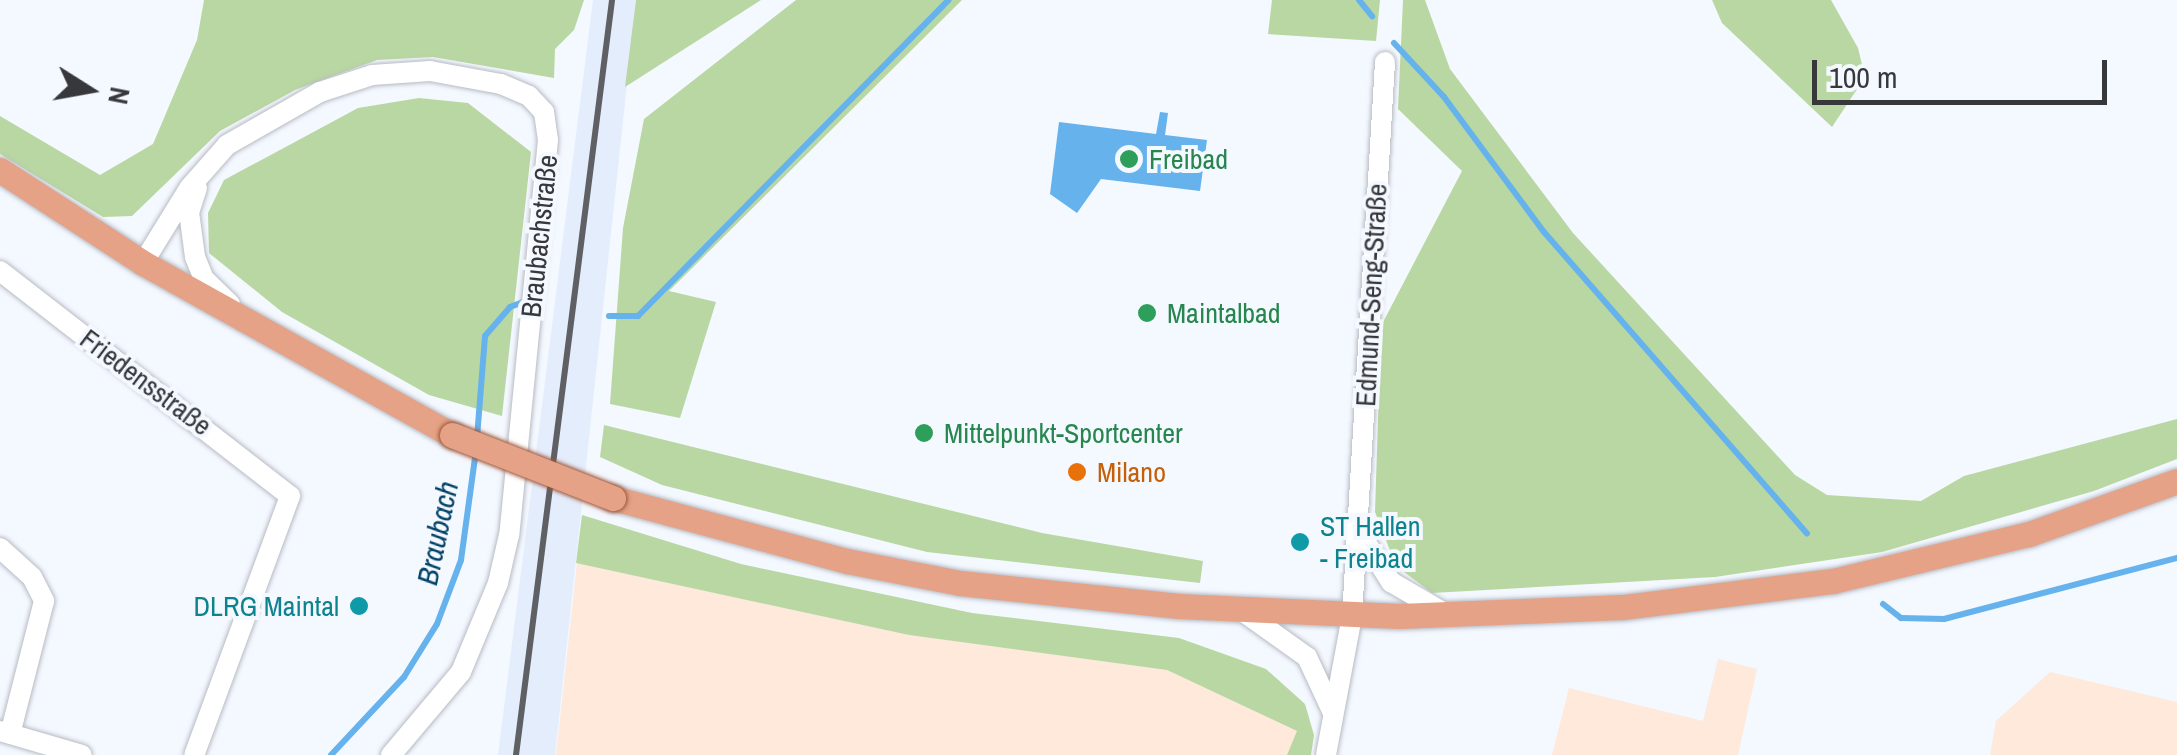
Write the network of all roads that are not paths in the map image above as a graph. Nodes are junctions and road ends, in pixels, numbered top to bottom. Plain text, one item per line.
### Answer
1 (1386, 62) dead end
2 (0, 170) edge
3 (202, 172) junction
4 (143, 263) junction
5 (0, 271) edge
6 (248, 325) junction
7 (2177, 481) edge
8 (1357, 528) junction
9 (0, 548) edge
10 (1240, 610) junction
11 (1448, 614) junction
12 (1352, 616) junction
13 (1335, 720) junction
14 (5, 732) edge
15 (82, 755) edge
16 (194, 755) edge
17 (391, 755) edge
18 (1326, 755) edge

1 - 8 street, Edmund-Seng-Straße
2 - 4 main road
3 - 4 street, Braubachstraße
3 - 6 street
3 - 17 street, Braubachstraße
4 - 6 main road
5 - 16 street, Friedensstraße
6 - 10 main road, bridge
7 - 11 main road
8 - 11 street
8 - 12 street, Edmund-Seng-Straße
9 - 14 street
10 - 12 main road
10 - 13 street
11 - 12 main road
12 - 13 street, Edmund-Seng-Straße
13 - 18 street, Edmund-Seng-Straße
14 - 15 street

